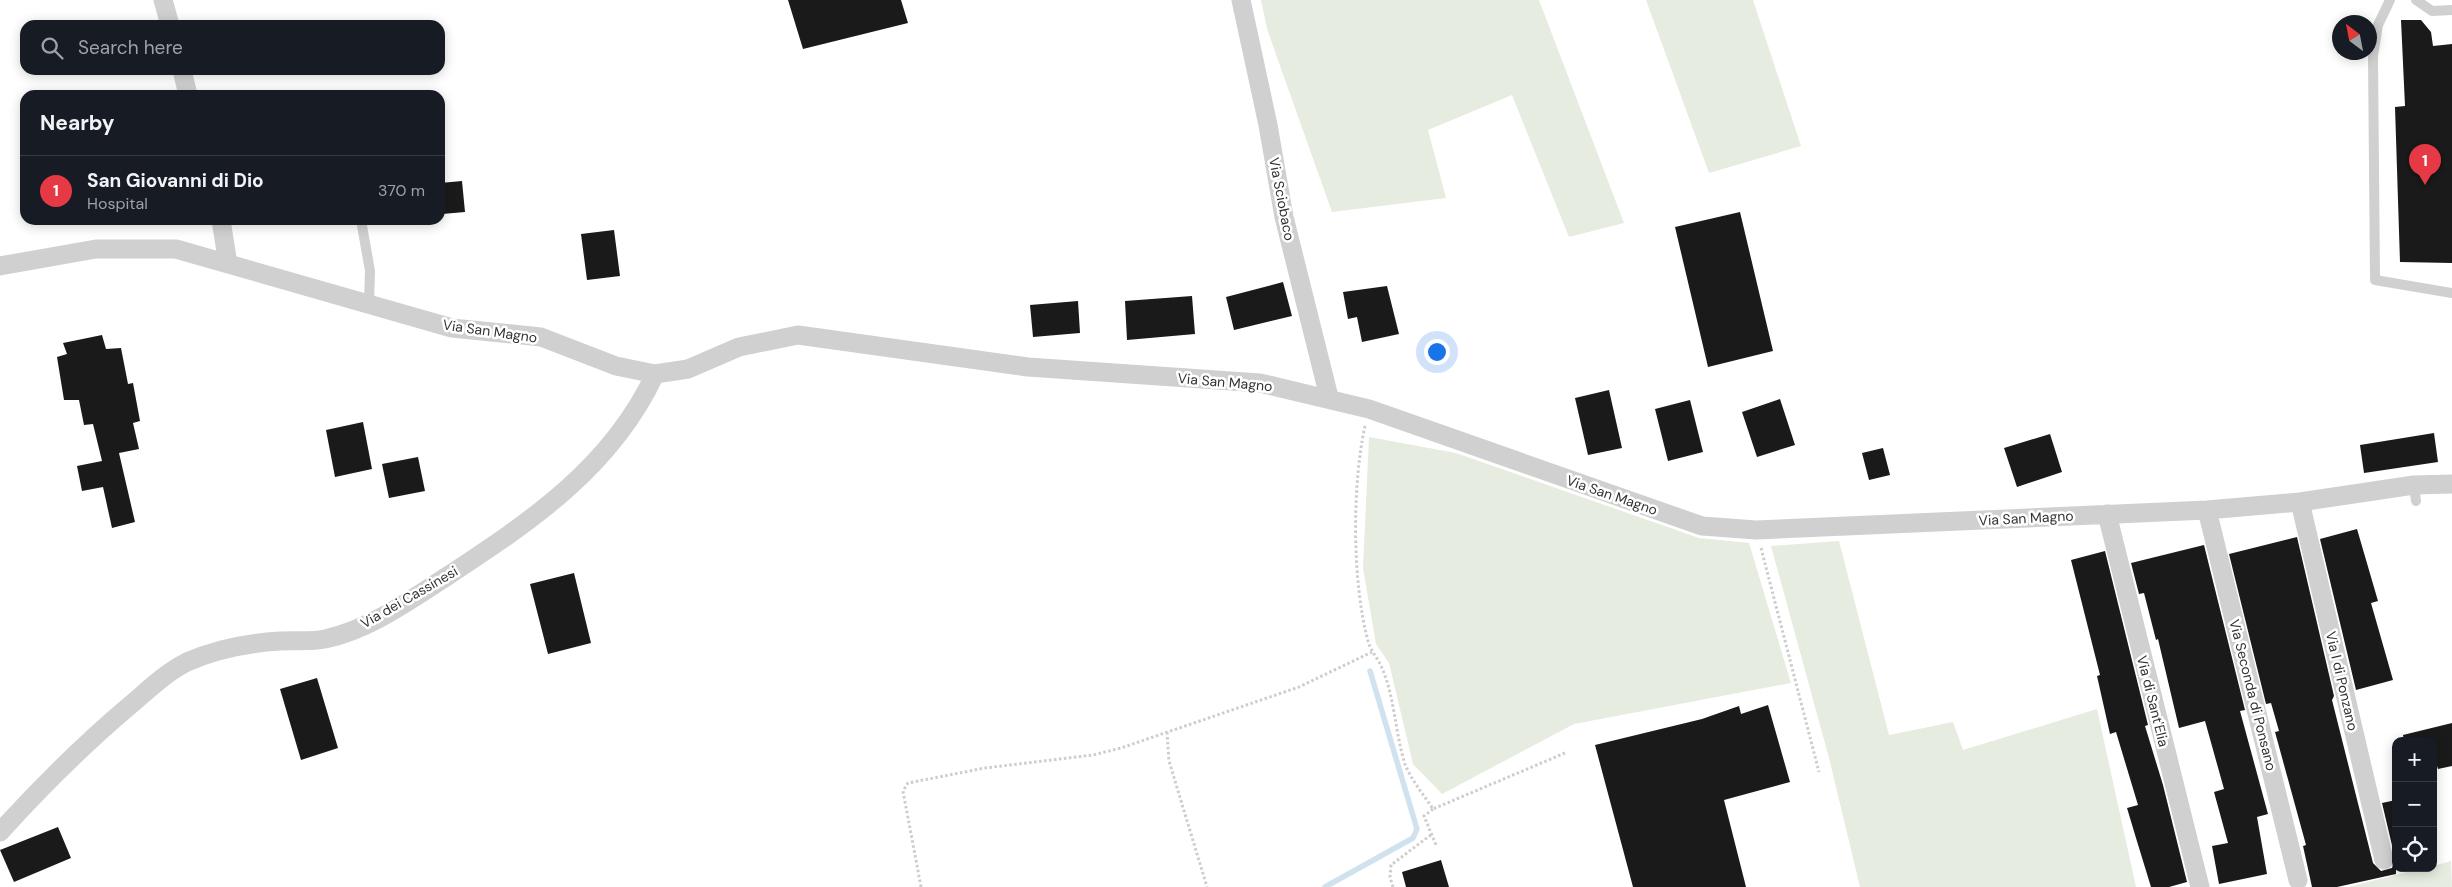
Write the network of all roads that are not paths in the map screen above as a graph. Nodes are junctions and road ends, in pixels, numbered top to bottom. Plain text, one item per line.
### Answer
1 (164, 0) edge
2 (1241, 0) edge
3 (2390, 0) edge
4 (2416, 0) edge
5 (2452, 10) edge
6 (169, 20) edge
7 (183, 75) edge
8 (187, 90) edge
9 (222, 225) edge
10 (362, 225) edge
11 (228, 264) junction
12 (0, 266) edge
13 (2452, 293) edge
14 (369, 304) junction
15 (655, 374) junction
16 (1329, 397) junction
17 (2452, 484) edge
18 (2300, 502) junction
19 (2207, 510) junction
20 (2107, 514) junction
21 (0, 832) edge
22 (2384, 860) dead end
23 (2298, 880) dead end
24 (2200, 887) edge

1 - 6 street
2 - 16 street, Via Sciobaco
3 - 13 lane
4 - 5 lane
7 - 8 street
9 - 11 street
10 - 14 lane
11 - 12 street, Via San Magno
11 - 14 street, Via San Magno
14 - 15 street, Via San Magno
15 - 16 street, Via San Magno
15 - 21 street, Via dei Cassinesi
16 - 20 street, Via San Magno
17 - 18 street, Via San Magno
18 - 19 street, Via San Magno
18 - 22 street, Via I di Ponzano
19 - 20 street, Via San Magno
19 - 23 street, Via Seconda di Ponsano
20 - 24 street, Via di Sant'Elia

